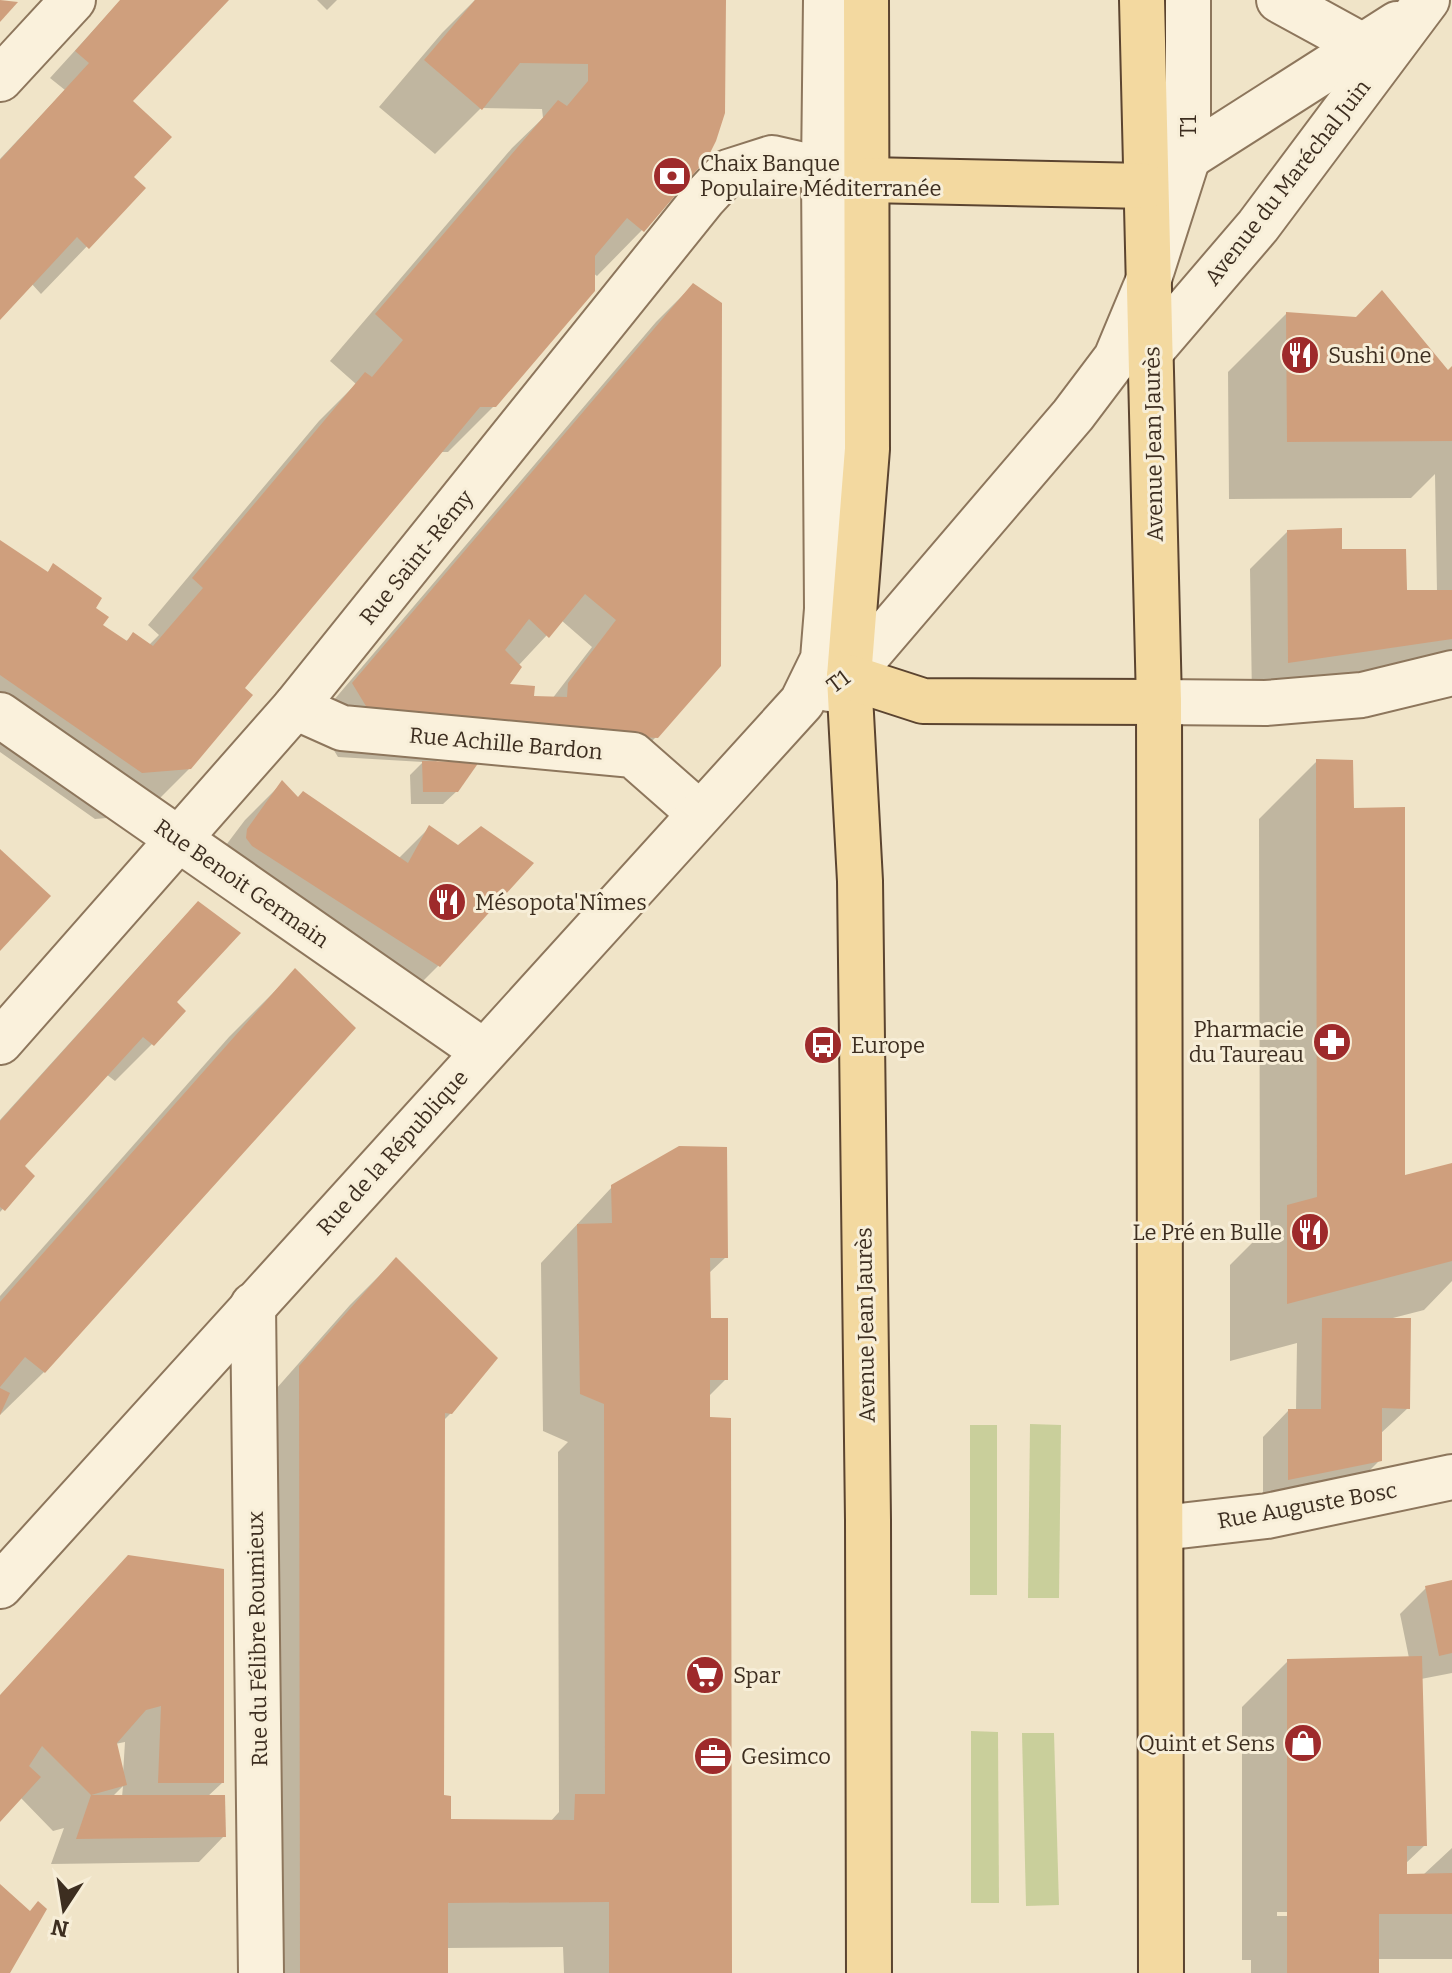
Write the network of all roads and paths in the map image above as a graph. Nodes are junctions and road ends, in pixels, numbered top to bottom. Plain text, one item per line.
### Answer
1 (73, 0) edge
2 (826, 0) edge
3 (866, 0) edge
4 (1142, 0) edge
5 (1188, 0) edge
6 (1279, 0) edge
7 (1423, 5) edge
8 (1363, 46) junction
9 (0, 79) edge
10 (1188, 157) junction
11 (824, 170) junction
12 (867, 180) junction
13 (1146, 186) junction
14 (1149, 279) junction
15 (1151, 351) junction
16 (836, 668) junction
17 (1452, 673) edge
18 (1159, 702) junction
19 (295, 707) junction
20 (0, 715) edge
21 (784, 719) joint
22 (699, 813) junction
23 (179, 839) junction
24 (0, 1042) edge
25 (483, 1051) junction
26 (253, 1305) junction
27 (1452, 1477) edge
28 (1162, 1528) junction
29 (0, 1586) edge
30 (261, 1973) edge
31 (869, 1973) edge
32 (1161, 1973) edge

1 - 9 street
2 - 11 street, T1
3 - 12 main road, Avenue Jean Jaurès
4 - 13 main road, Avenue Jean Jaurès
5 - 10 street, T1
6 - 8 street, Avenue du Maréchal Juin
7 - 8 street, Avenue du Maréchal Juin
7 - 15 street, Avenue du Maréchal Juin
8 - 10 street, Avenue du Maréchal Juin
10 - 13 street, Avenue du Maréchal Juin
10 - 14 street, T1
11 - 12 street, Rue Saint-Rémy
11 - 16 street, T1
11 - 19 street, Rue Saint-Rémy
12 - 13 main road
12 - 16 main road, Avenue Jean Jaurès
13 - 14 main road, Avenue Jean Jaurès
14 - 15 main road, Avenue Jean Jaurès
14 - 16 street, T1
15 - 18 main road, Avenue Jean Jaurès
16 - 18 main road
16 - 21 street, T1
16 - 31 main road, Avenue Jean Jaurès
17 - 18 street
18 - 28 main road, Avenue Jean Jaurès
19 - 22 street, Rue Achille Bardon
19 - 23 street, Rue Saint-Rémy
20 - 23 street, Rue Benoit Germain
21 - 22 street, Rue de la République
22 - 25 street, Rue de la République
23 - 24 street, Rue Saint-Rémy
23 - 25 street, Rue Benoit Germain
25 - 26 street, Rue de la République
26 - 29 street, Rue de la République
26 - 30 street, Rue du Félibre Roumieux
27 - 28 street, Rue Auguste Bosc
28 - 32 main road, Avenue Jean Jaurès

